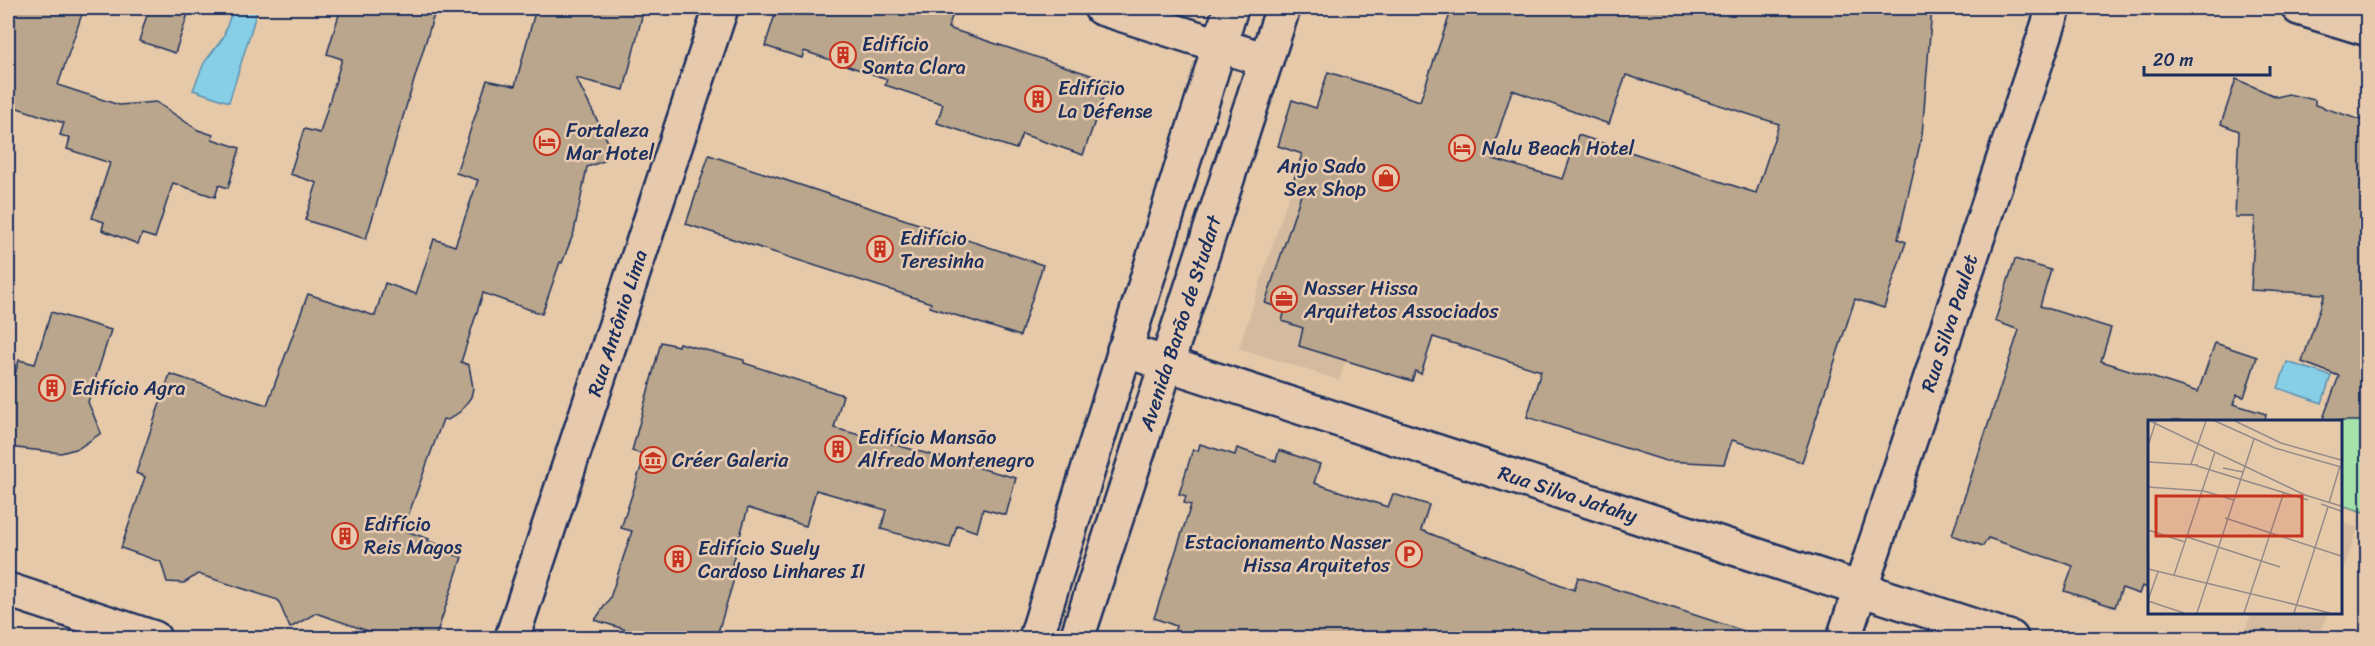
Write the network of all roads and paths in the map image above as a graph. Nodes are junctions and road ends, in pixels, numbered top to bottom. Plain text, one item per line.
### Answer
1 (721, 8) edge
2 (1101, 8) edge
3 (1232, 8) edge
4 (1283, 8) edge
5 (2054, 8) edge
6 (2299, 8) edge
7 (2367, 29) edge
8 (1219, 45) junction
9 (1266, 60) junction
10 (1124, 350) junction
11 (1166, 363) junction
12 (1861, 589) junction
13 (8, 590) edge
14 (154, 639) edge
15 (512, 639) edge
16 (1036, 639) edge
17 (1077, 639) edge
18 (1844, 639) edge
19 (2011, 639) edge

1 - 15 street, Rua Antônio Lima
2 - 8 street
3 - 8 street
4 - 9 street, Avenida Barão de Studart
5 - 12 street, Rua Silva Paulet
6 - 7 street
8 - 9 street
8 - 10 street
9 - 11 street, Avenida Barão de Studart
10 - 11 street, Rua Silva Jatahy
10 - 16 street
11 - 12 street, Rua Silva Jatahy
11 - 17 street, Avenida Barão de Studart
12 - 18 street, Rua Silva Paulet
12 - 19 street, Rua Silva Jatahy
13 - 14 street

